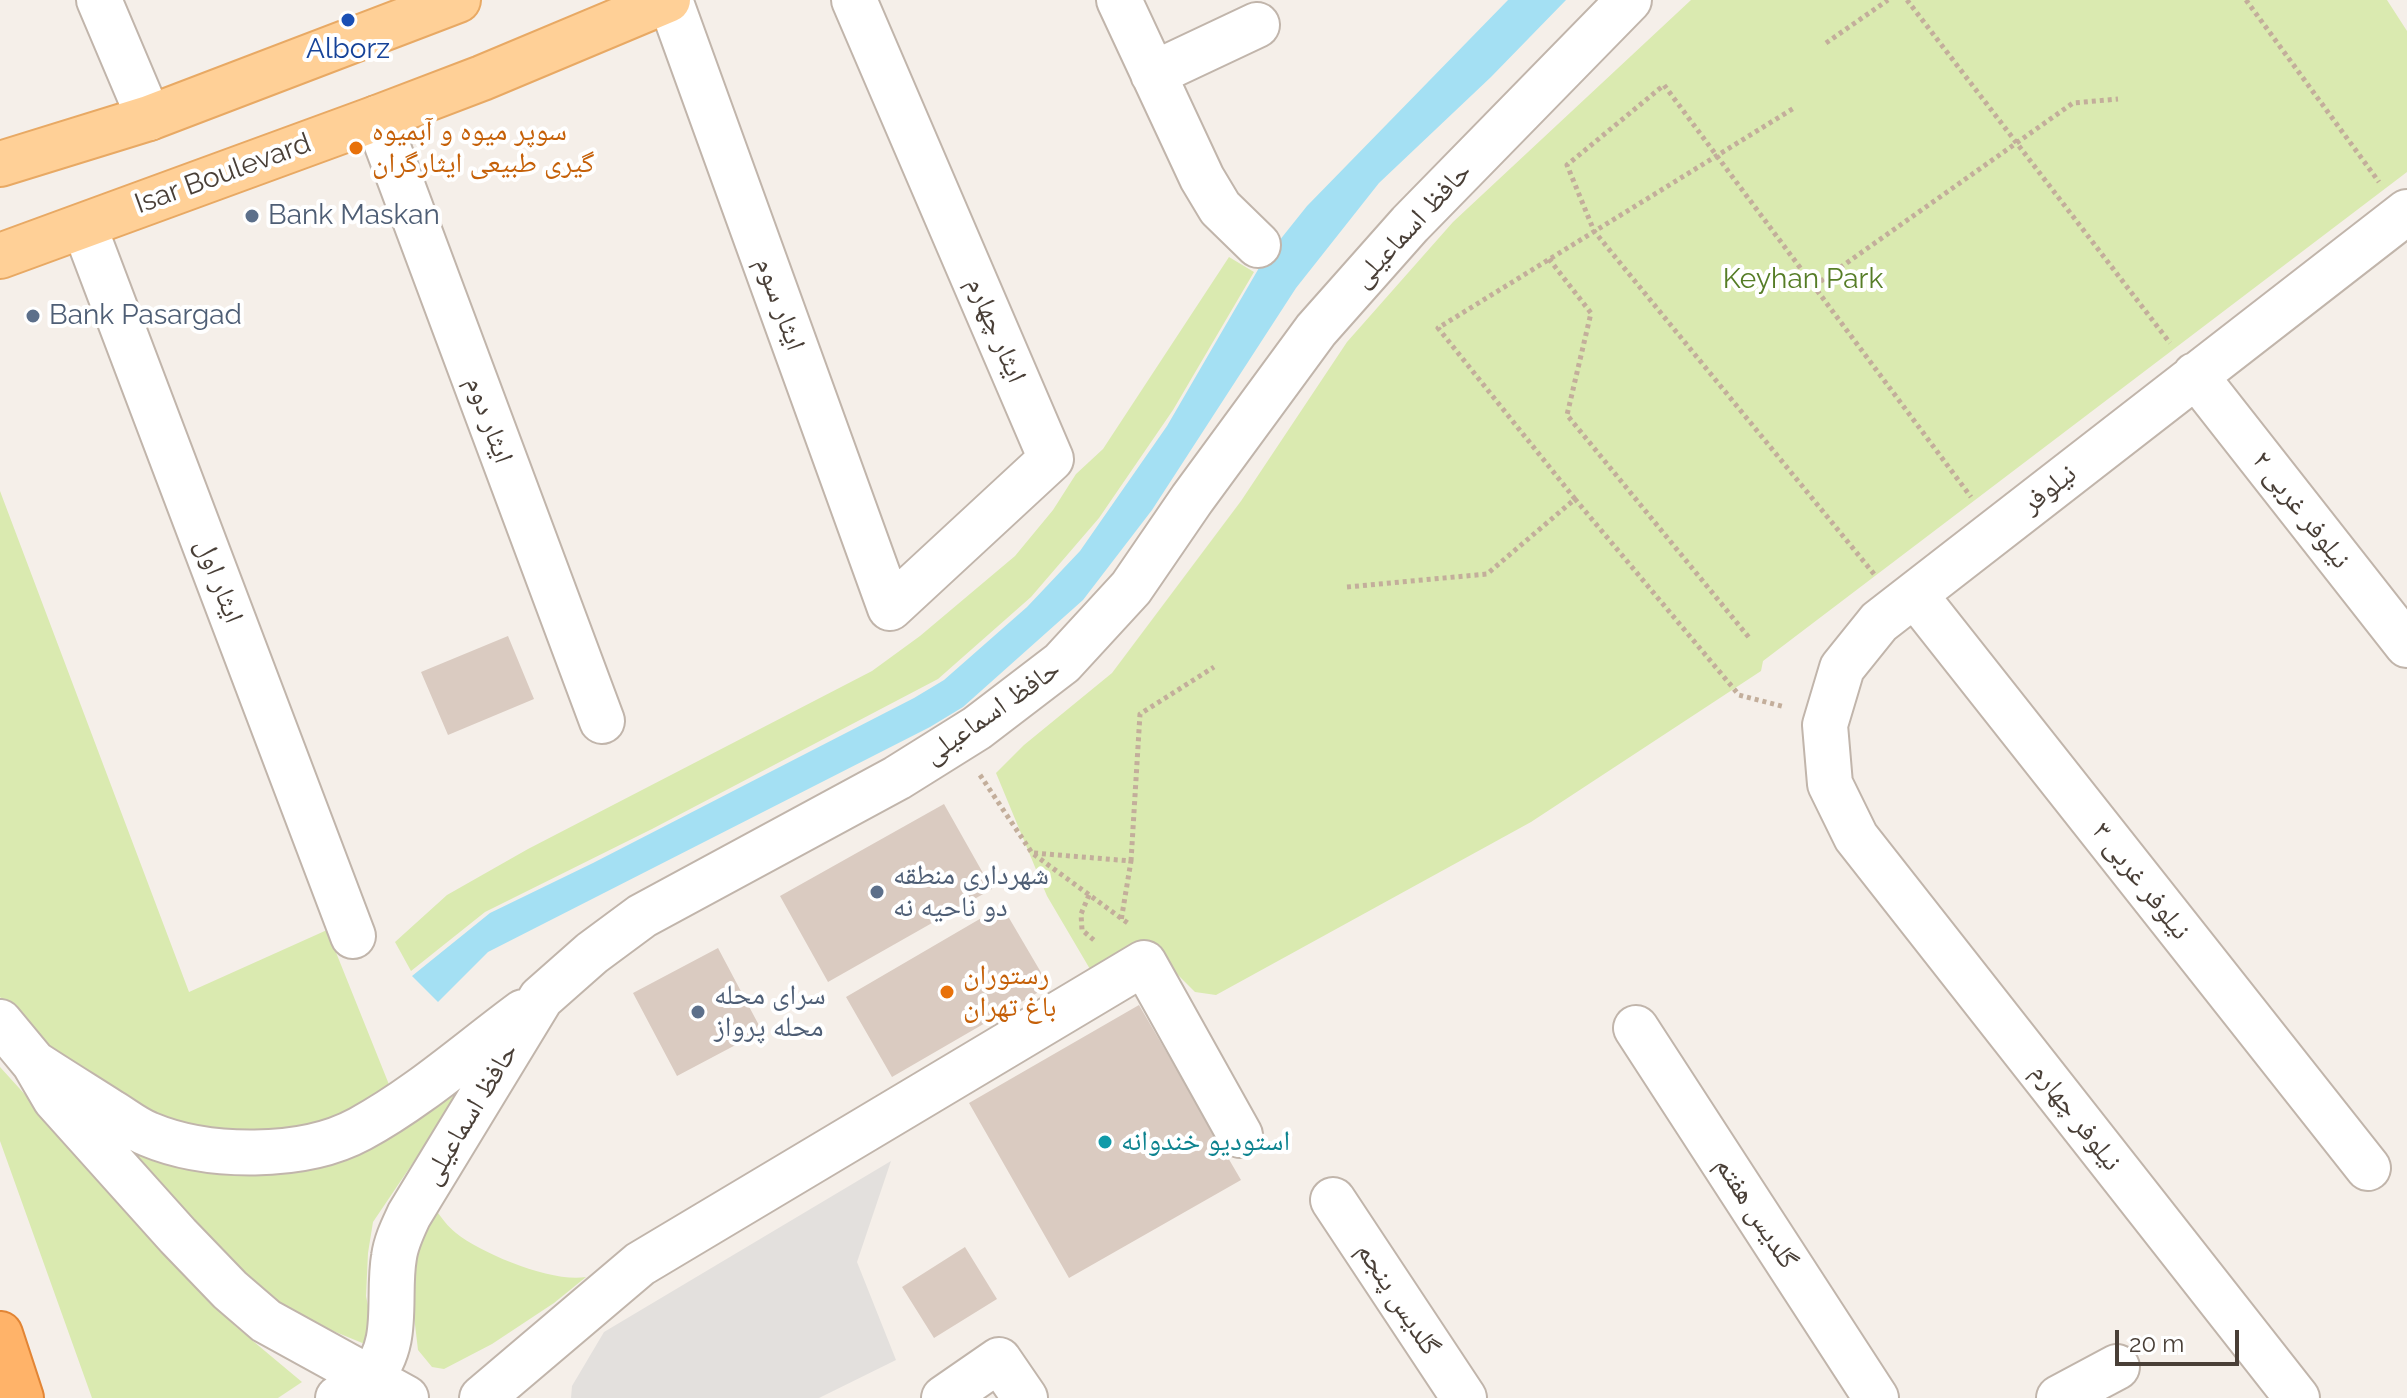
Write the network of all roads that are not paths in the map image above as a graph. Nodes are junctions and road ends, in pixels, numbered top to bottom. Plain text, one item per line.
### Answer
1 (99, 0) edge
2 (458, 0) edge
3 (669, 0) edge
4 (854, 0) edge
5 (1119, 0) edge
6 (1629, 0) edge
7 (1257, 25) dead end
8 (1153, 74) junction
9 (149, 118) junction
10 (377, 118) junction
11 (0, 164) edge
12 (2405, 214) edge
13 (84, 226) junction
14 (1258, 245) dead end
15 (0, 256) edge
16 (2195, 375) junction
17 (1908, 600) junction
18 (890, 608) joint
19 (2407, 645) edge
20 (602, 721) dead end
21 (1856, 837) joint
22 (353, 936) dead end
23 (541, 998) junction
24 (0, 1022) edge
25 (1636, 1028) dead end
26 (34, 1063) junction
27 (1240, 1135) dead end
28 (2368, 1168) dead end
29 (1333, 1200) dead end
30 (3, 1344) edge
31 (371, 1391) edge
32 (21, 1398) edge
33 (482, 1398) edge
34 (944, 1398) edge
35 (1025, 1398) edge
36 (1464, 1398) edge
37 (1876, 1398) edge
38 (2059, 1398) edge
39 (2081, 1398) edge
40 (2297, 1398) edge

1 - 9 street
2 - 9 main road
3 - 10 main road, Isar Boulevard
3 - 18 street, ایثار سوم
4 - 18 street, ایثار چهارم
5 - 8 street
6 - 23 street, حافظ اسماعیلی
7 - 8 street
8 - 14 street
9 - 11 main road
10 - 13 main road, Isar Boulevard
10 - 20 street, ایثار دوم
12 - 16 street, نیلوفر
13 - 15 main road, Isar Boulevard
13 - 22 street, ایثار اول
16 - 17 street, نیلوفر
16 - 19 street, نیلوفر غربی ۲
17 - 21 street, نیلوفر
17 - 28 street, نیلوفر غربی ۳
21 - 40 street, نیلوفر چهارم
23 - 26 street
23 - 31 street, حافظ اسماعیلی
24 - 26 street
25 - 37 street, گلدیس هفتم
26 - 31 street
27 - 33 street
29 - 36 street, گلدیس پنجم
30 - 32 highway
34 - 35 street
38 - 39 street

